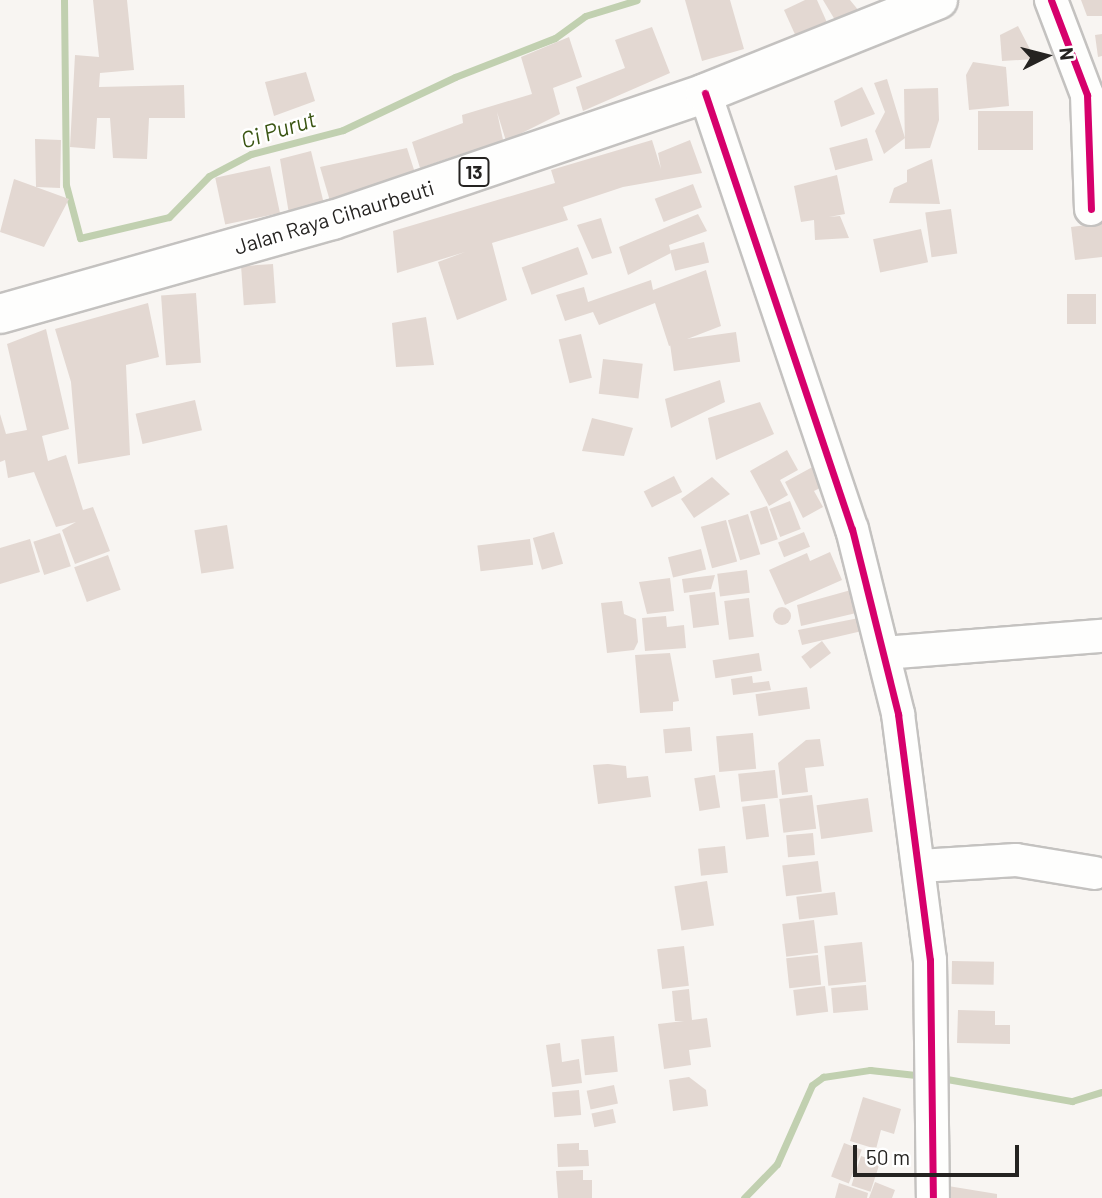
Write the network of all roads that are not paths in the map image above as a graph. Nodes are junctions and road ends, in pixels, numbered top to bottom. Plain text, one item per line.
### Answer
1 (938, 0) edge
2 (1051, 0) edge
3 (705, 93) junction
4 (1091, 209) dead end
5 (0, 314) edge
6 (1102, 636) edge
7 (884, 653) junction
8 (920, 866) junction
9 (1095, 873) dead end
10 (933, 1198) edge

1 - 3 highway, Jalan Raya Cihaurbeuti / 13
2 - 4 street
3 - 5 highway, Jalan Raya Cihaurbeuti / 13
3 - 7 street
6 - 7 street
7 - 8 street
8 - 9 street
8 - 10 street

